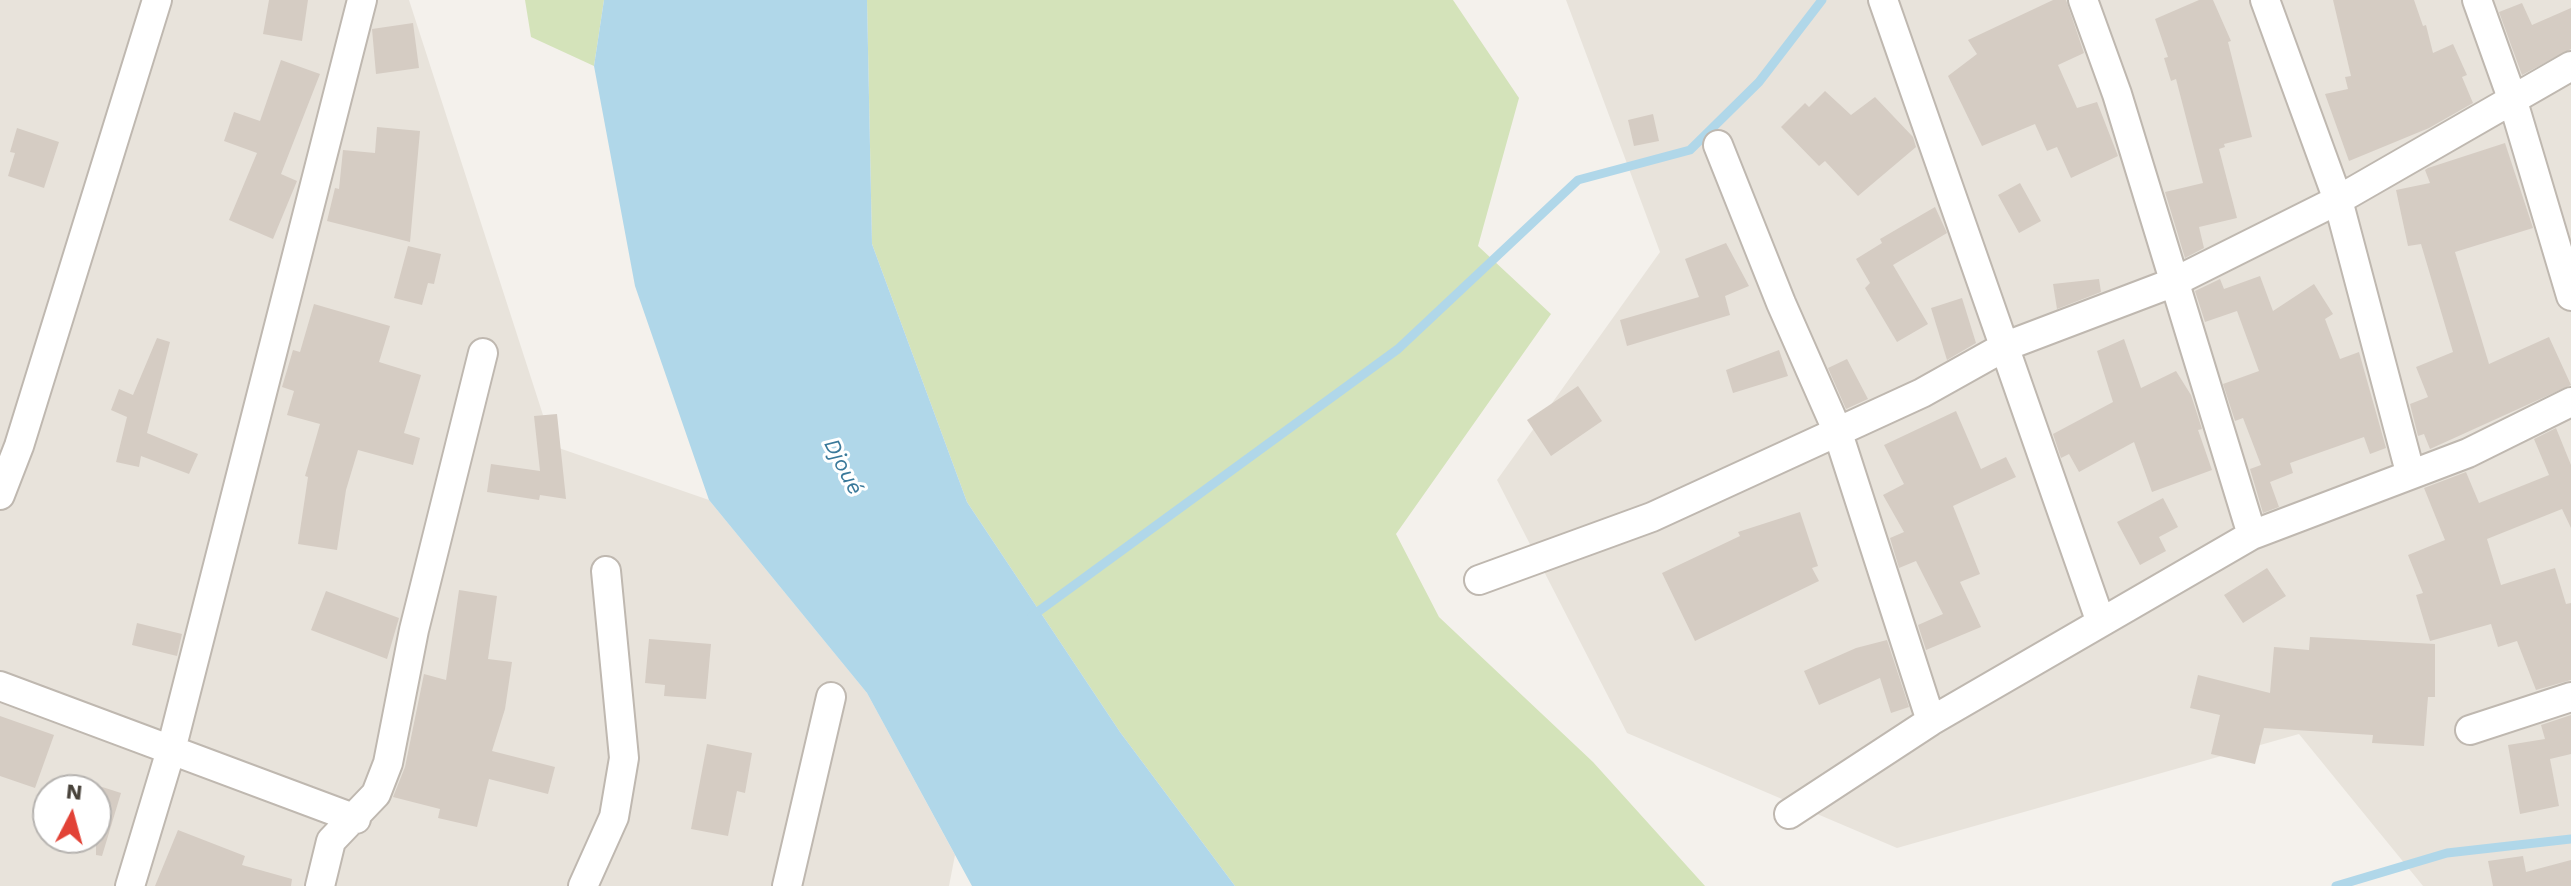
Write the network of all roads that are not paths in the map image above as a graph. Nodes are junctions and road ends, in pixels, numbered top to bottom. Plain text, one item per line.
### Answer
1 (157, 0) edge
2 (362, 0) edge
3 (1883, 0) edge
4 (2083, 0) edge
5 (2265, 0) edge
6 (2477, 0) edge
7 (2571, 66) edge
8 (2512, 98) junction
9 (1718, 145) dead end
10 (2338, 200) junction
11 (2172, 283) junction
12 (2571, 296) edge
13 (2006, 346) junction
14 (483, 353) dead end
15 (2571, 402) edge
16 (1837, 430) junction
17 (2410, 472) junction
18 (0, 495) edge
19 (2252, 535) junction
20 (606, 571) dead end
21 (1479, 580) dead end
22 (2100, 620) junction
23 (0, 686) edge
24 (831, 697) dead end
25 (2571, 697) edge
26 (1931, 721) junction
27 (2470, 730) dead end
28 (171, 750) junction
29 (1789, 814) dead end
30 (356, 819) junction
31 (130, 886) edge
32 (320, 886) edge
33 (583, 886) edge
34 (787, 886) edge

1 - 18 street
2 - 28 street
3 - 13 street
4 - 11 street
5 - 10 street
6 - 8 street
7 - 8 street
8 - 10 street
8 - 12 street
9 - 16 street
10 - 11 street
10 - 17 street
11 - 13 street
11 - 19 street
13 - 16 street
13 - 22 street
14 - 30 street
15 - 17 street
16 - 21 street
16 - 26 street
17 - 19 street
19 - 22 street
20 - 33 street
22 - 26 street
23 - 28 street
24 - 34 street
25 - 27 street
26 - 29 street
28 - 30 street
28 - 31 street
30 - 32 street

